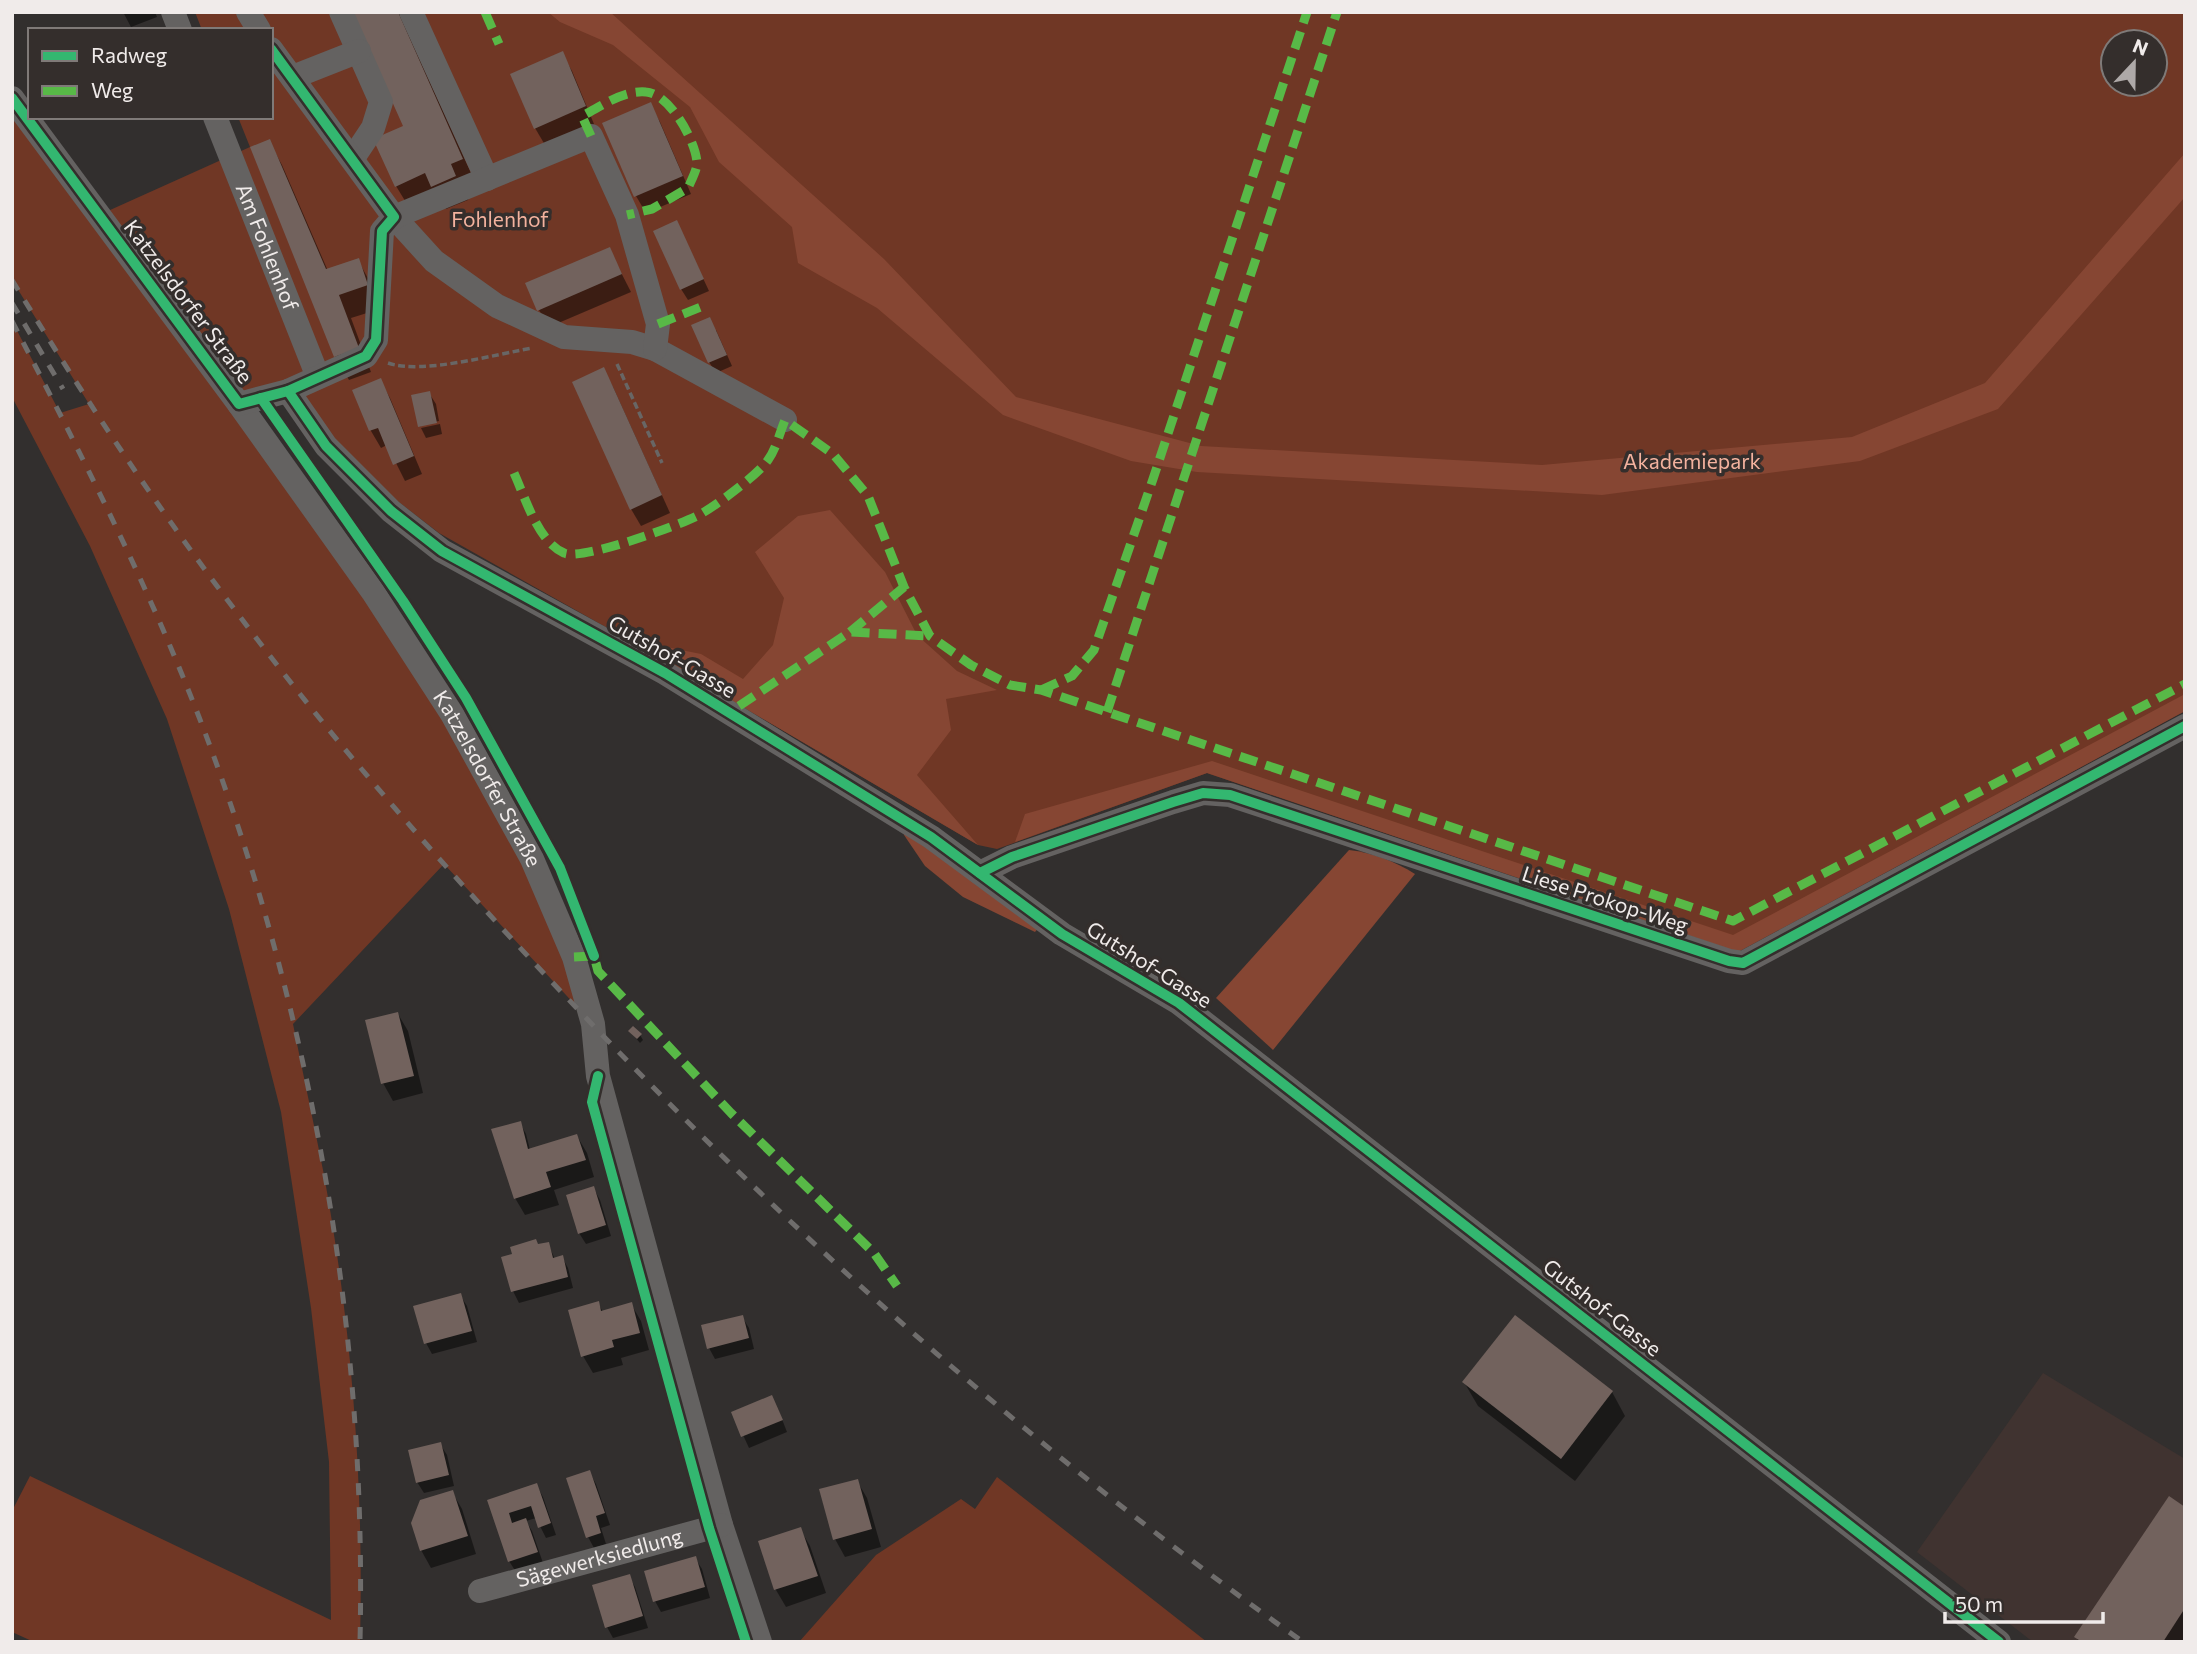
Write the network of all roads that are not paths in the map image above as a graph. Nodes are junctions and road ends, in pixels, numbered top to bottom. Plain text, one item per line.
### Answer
1 (341, 12) edge
2 (411, 12) edge
3 (273, 51) edge
4 (359, 51) junction
5 (293, 77) junction
6 (12, 98) edge
7 (216, 119) edge
8 (353, 158) junction
9 (487, 178) junction
10 (394, 217) junction
11 (655, 349) junction
12 (318, 377) junction
13 (288, 391) junction
14 (239, 404) junction
15 (785, 420) dead end
16 (2185, 726) edge
17 (980, 873) junction
18 (721, 1525) junction
19 (480, 1591) dead end
20 (760, 1642) edge
21 (1999, 1642) edge

1 - 4 street
2 - 9 street
3 - 5 street
4 - 5 street
4 - 8 street
5 - 8 street
6 - 14 street, Katzelsdorfer Straße
7 - 12 street, Am Fohlenhof
8 - 10 street
9 - 10 street
9 - 11 street
10 - 11 street
10 - 12 street, Katzelsdorfer Straße
11 - 15 street
12 - 13 street, Katzelsdorfer Straße
13 - 14 street, Katzelsdorfer Straße
13 - 17 street, Gutshof-Gasse
14 - 18 street, Katzelsdorfer Straße
16 - 17 street, Liese Prokop-Weg
17 - 21 street, Gutshof-Gasse
18 - 19 street, Sägewerksiedlung
18 - 20 street, Katzelsdorfer Straße

